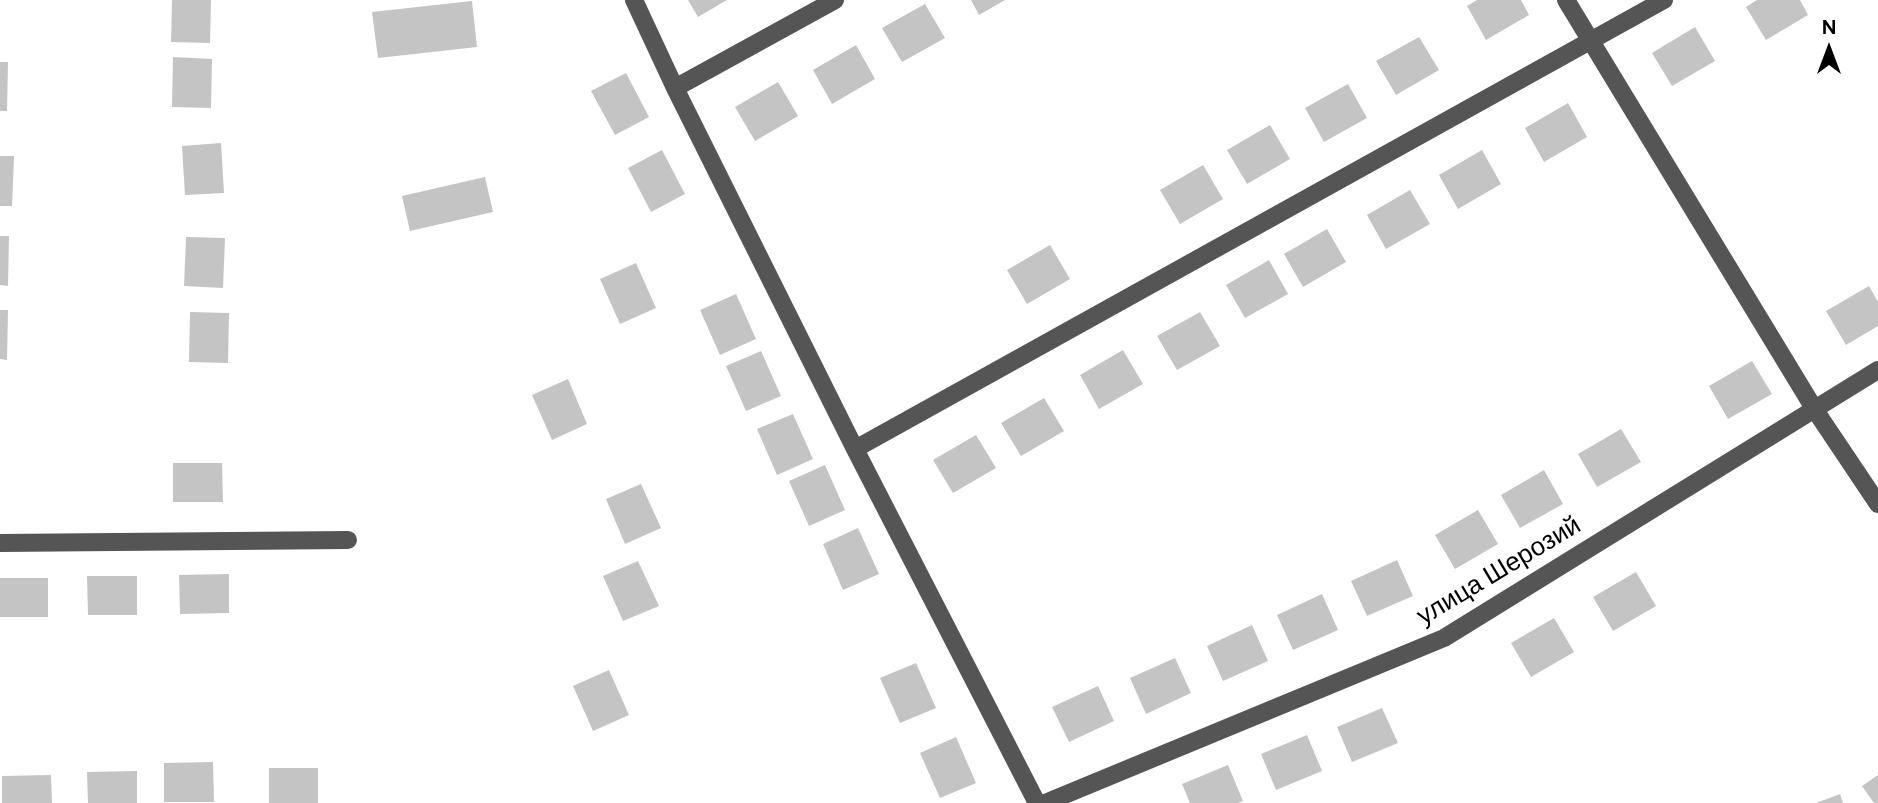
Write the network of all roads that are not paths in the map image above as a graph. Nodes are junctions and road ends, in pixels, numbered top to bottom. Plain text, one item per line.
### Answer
1 (634, 0) edge
2 (835, 0) edge
3 (1566, 0) edge
4 (1664, 0) edge
5 (1591, 40) junction
6 (675, 88) junction
7 (1878, 370) edge
8 (1815, 410) junction
9 (855, 449) junction
10 (1878, 504) edge
11 (348, 540) dead end
12 (0, 543) edge
13 (1037, 803) edge
14 (1045, 803) edge

1 - 6 street
2 - 6 street
3 - 5 street
4 - 5 street
5 - 8 street
5 - 9 street
6 - 9 street
7 - 8 street, улица Шерозий
8 - 10 street
8 - 14 street, улица Шерозий
9 - 13 street
11 - 12 street

